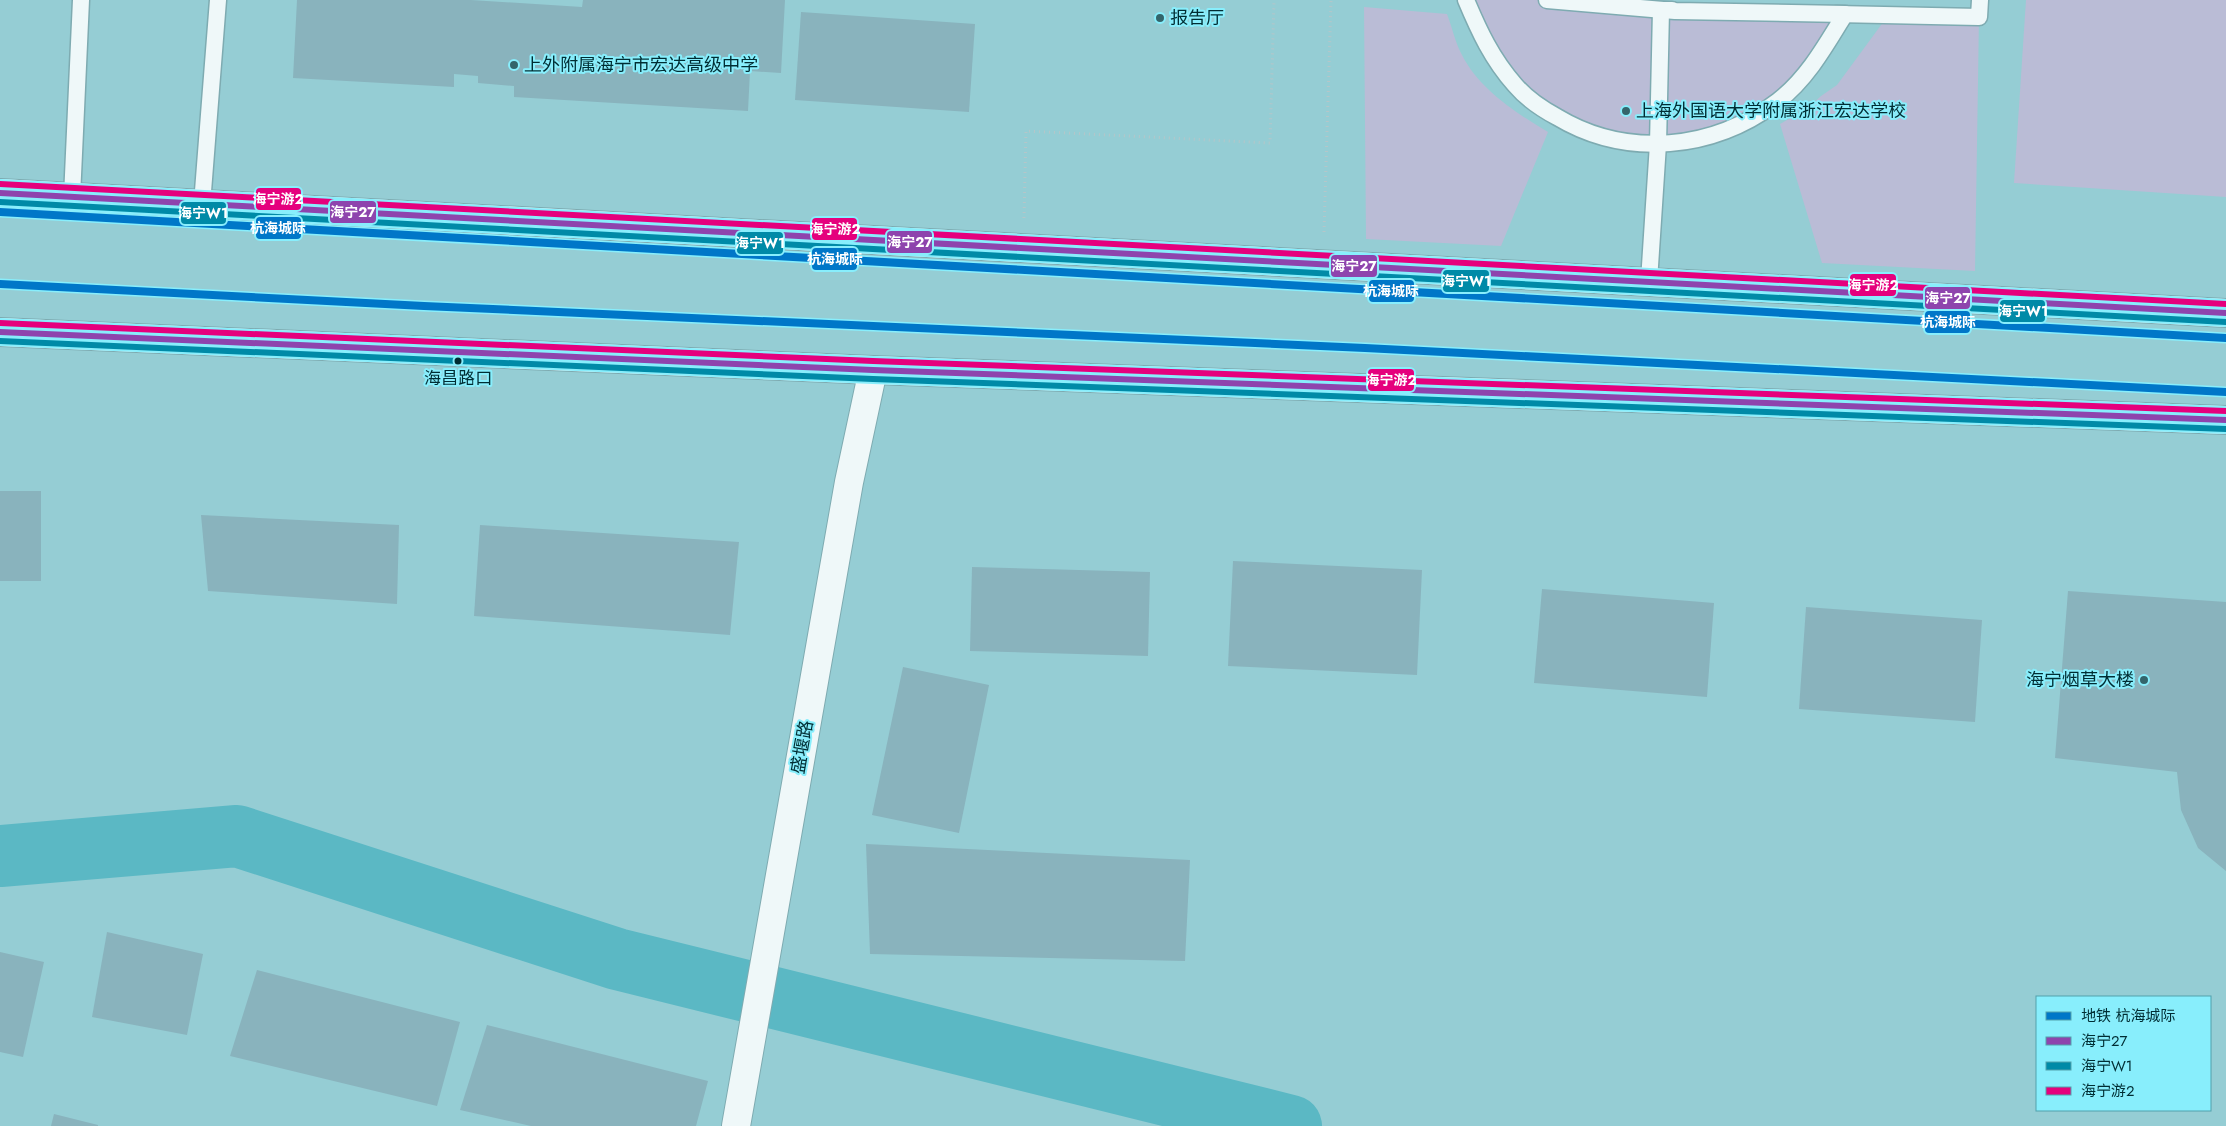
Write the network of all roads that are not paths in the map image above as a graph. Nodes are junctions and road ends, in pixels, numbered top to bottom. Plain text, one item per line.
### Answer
1 (81, 0) edge
2 (218, 0) edge
3 (1466, 0) edge
4 (1547, 0) edge
5 (1552, 0) edge
6 (1980, 0) edge
7 (1660, 5) edge
8 (1845, 14) junction
9 (1658, 144) junction
10 (0, 193) edge
11 (72, 197) junction
12 (202, 204) junction
13 (1649, 281) junction
14 (2226, 312) edge
15 (0, 332) edge
16 (873, 370) junction
17 (2226, 420) edge
18 (736, 1124) edge

1 - 11 lane
2 - 12 lane
3 - 9 lane
4 - 7 lane
5 - 7 lane
6 - 8 lane
7 - 8 lane
7 - 9 lane
8 - 9 lane
9 - 13 lane
10 - 11 main road
11 - 12 main road
12 - 13 main road
13 - 14 main road
15 - 16 main road
16 - 17 main road
16 - 18 main road, 盛堰路

